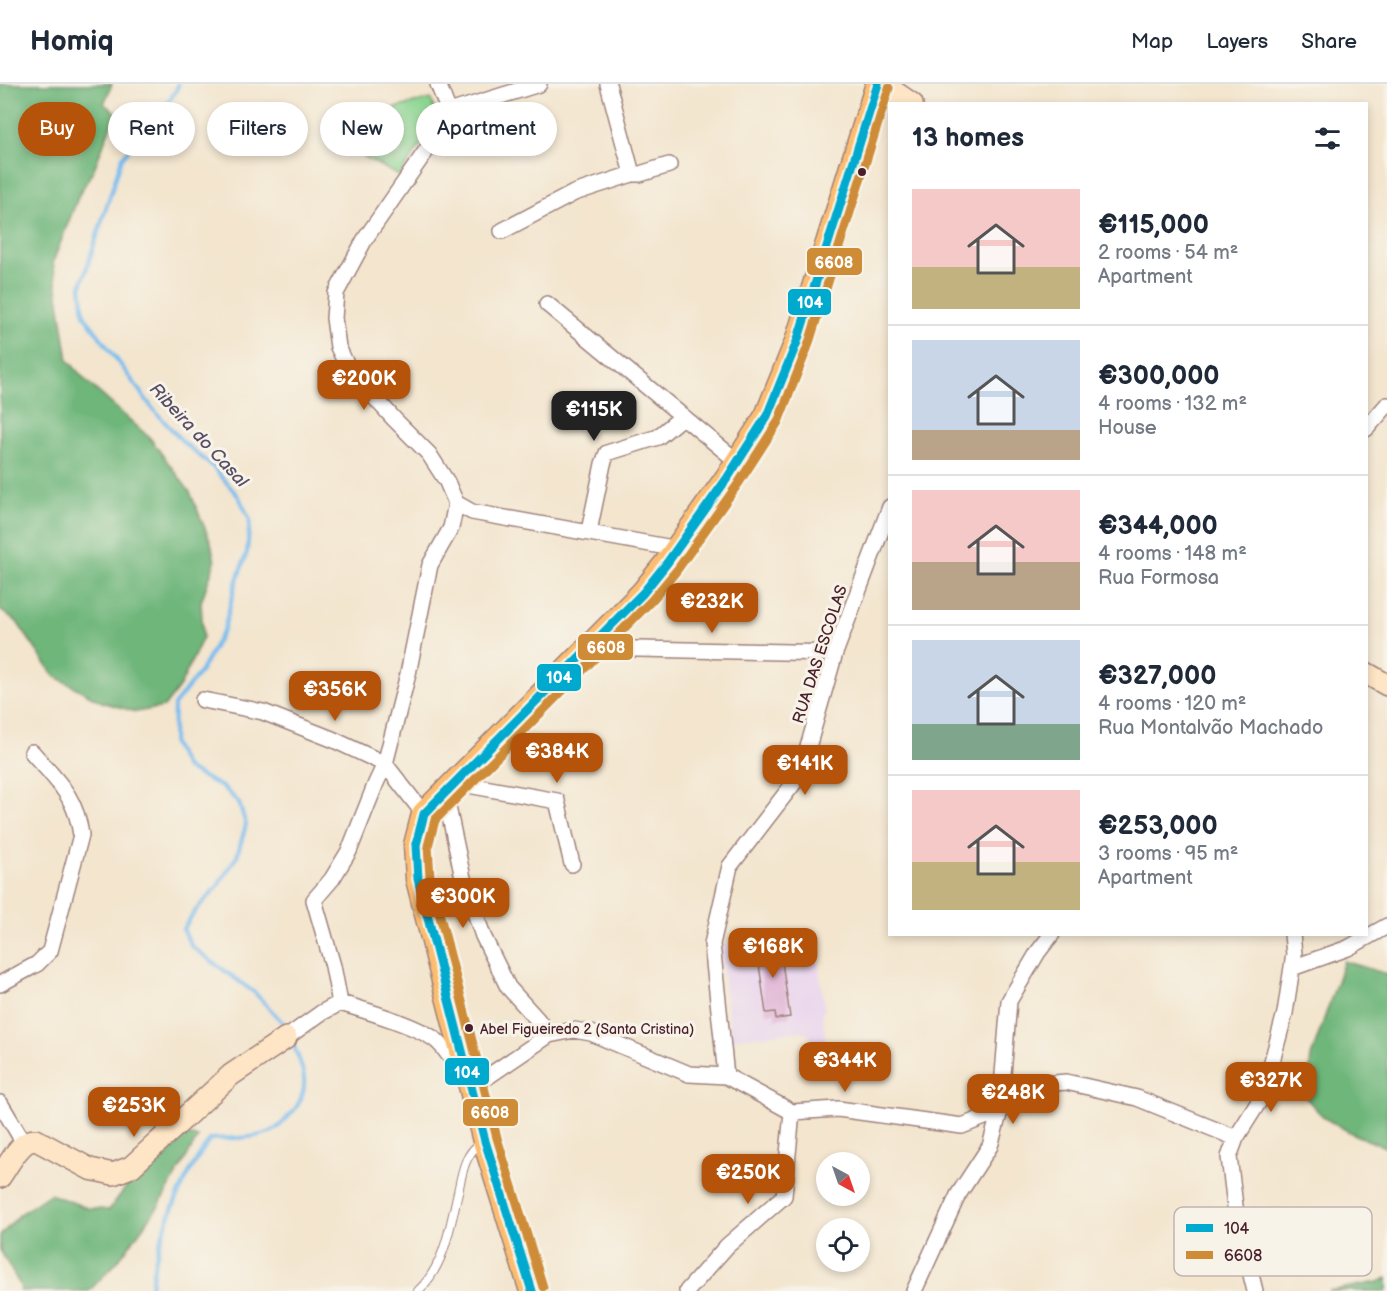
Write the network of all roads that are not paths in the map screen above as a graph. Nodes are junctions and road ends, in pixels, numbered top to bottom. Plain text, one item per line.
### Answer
1 (438, 84) edge
2 (539, 84) edge
3 (608, 84) edge
4 (878, 84) edge
5 (884, 84) edge
6 (445, 102) edge
7 (481, 102) edge
8 (909, 102) edge
9 (423, 156) edge
10 (669, 165) dead end
11 (632, 174) junction
12 (502, 231) dead end
13 (547, 304) dead end
14 (1387, 405) edge
15 (683, 416) junction
16 (1368, 427) edge
17 (738, 462) junction
18 (456, 503) junction
19 (888, 512) edge
20 (589, 531) junction
21 (678, 549) junction
22 (588, 648) junction
23 (835, 653) junction
24 (1368, 674) edge
25 (1387, 685) edge
26 (203, 700) dead end
27 (32, 752) dead end
28 (386, 764) junction
29 (452, 785) junction
30 (424, 814) junction
31 (572, 864) dead end
32 (1387, 926) edge
33 (1050, 936) edge
34 (1292, 936) edge
35 (1292, 968) junction
36 (0, 984) edge
37 (340, 1003) junction
38 (290, 1035) joint
39 (549, 1035) junction
40 (726, 1076) junction
41 (471, 1088) junction
42 (0, 1103) edge
43 (1000, 1111) junction
44 (792, 1112) junction
45 (1236, 1138) junction
46 (485, 1141) junction
47 (24, 1143) junction
48 (0, 1177) edge
49 (1235, 1207) edge
50 (1251, 1276) edge
51 (418, 1291) edge
52 (532, 1291) edge
53 (687, 1291) edge
54 (914, 1291) edge
55 (1255, 1291) edge

1 - 6 street
2 - 7 street
3 - 11 street
4 - 17 main road
5 - 8 street
9 - 18 street
10 - 11 street
11 - 12 street
13 - 15 street
14 - 16 street
15 - 17 street
15 - 20 street
17 - 21 main road
18 - 20 street
18 - 28 street
19 - 23 street, RUA DAS ESCOLAS
20 - 21 street
21 - 22 main road
22 - 23 street
22 - 29 main road
23 - 40 street, RUA DAS ESCOLAS
24 - 25 street
26 - 28 street
27 - 36 street
28 - 30 street
28 - 37 street
29 - 30 main road
29 - 31 street
29 - 39 street
30 - 41 main road
32 - 35 street
33 - 43 street
34 - 35 street
35 - 45 street
37 - 38 street
37 - 41 street
38 - 47 street
39 - 40 street
39 - 41 street
40 - 44 street
41 - 46 main road
42 - 47 street
43 - 44 street
43 - 45 street
43 - 54 street
44 - 53 street
45 - 49 street
46 - 51 lane
46 - 52 main road
47 - 48 street
50 - 55 street

